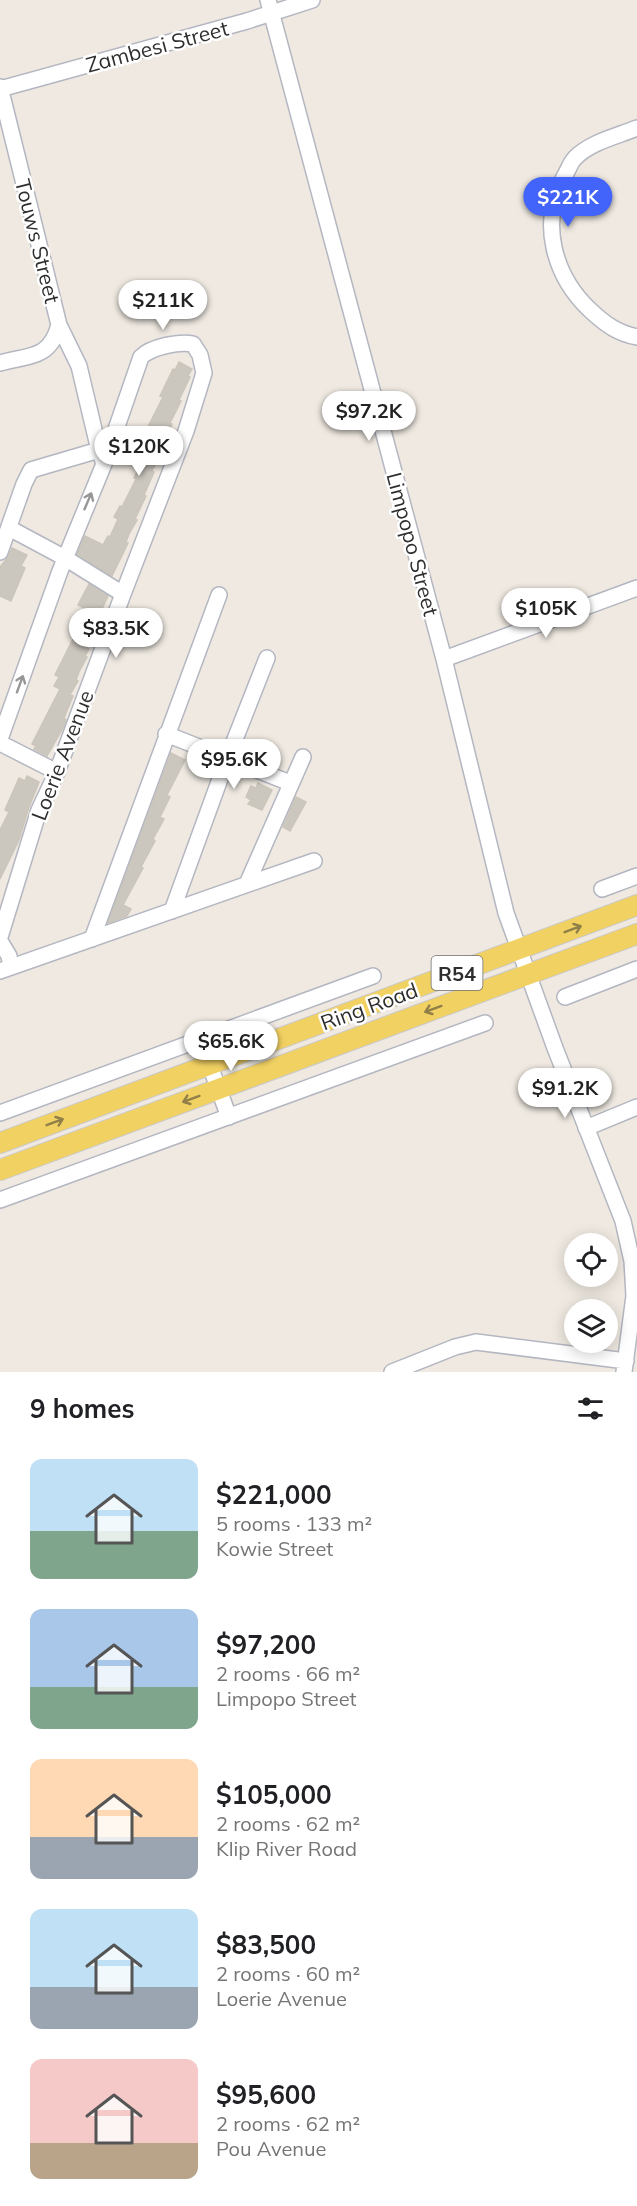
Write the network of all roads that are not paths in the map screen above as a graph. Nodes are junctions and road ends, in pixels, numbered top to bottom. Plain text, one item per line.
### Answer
1 (312, 0) edge
2 (270, 7) edge
3 (0, 88) edge
4 (637, 128) edge
5 (59, 325) junction
6 (637, 336) edge
7 (0, 363) edge
8 (102, 457) junction
9 (9, 528) junction
10 (0, 552) edge
11 (65, 558) junction
12 (637, 588) edge
13 (123, 594) junction
14 (219, 595) dead end
15 (267, 658) dead end
16 (444, 659) junction
17 (166, 734) junction
18 (0, 741) edge
19 (228, 757) junction
20 (303, 757) dead end
21 (57, 772) junction
22 (290, 783) junction
23 (314, 861) dead end
24 (637, 876) edge
25 (247, 884) junction
26 (602, 889) dead end
27 (637, 905) edge
28 (172, 911) junction
29 (637, 934) edge
30 (0, 939) edge
31 (92, 939) junction
32 (518, 950) junction
33 (6, 969) edge
34 (637, 969) edge
35 (527, 975) junction
36 (373, 976) dead end
37 (565, 998) dead end
38 (485, 1023) dead end
39 (200, 1039) junction
40 (210, 1065) junction
41 (219, 1089) junction
42 (637, 1107) edge
43 (0, 1113) edge
44 (229, 1117) junction
45 (586, 1128) junction
46 (0, 1143) edge
47 (0, 1170) edge
48 (0, 1200) edge
49 (625, 1366) edge
50 (392, 1372) edge

1 - 2 street, Zambesi Street
2 - 3 street, Zambesi Street
2 - 16 street, Limpopo Street
3 - 5 street, Touws Street
4 - 6 street
5 - 7 street
5 - 8 street, Touws Street
8 - 9 street
11 -> 8 street
8 - 13 street, Loerie Avenue
9 - 10 street
9 - 11 street
11 - 13 street
18 -> 11 street
12 - 16 street
13 - 21 street, Loerie Avenue
14 - 17 street
15 - 19 street
16 - 32 street, Limpopo Street
17 - 19 street
17 - 31 street
18 - 21 street
19 - 22 street
19 - 28 street
20 - 22 street
21 - 30 street, Loerie Avenue
22 - 25 street
23 - 25 street
24 - 26 street
25 - 28 street
32 -> 27 main road, Ring Road / R54
28 - 31 street
29 - 35 main road, Ring Road / R54
30 - 33 street, Loerie Avenue
31 - 33 street
32 - 35 street, Limpopo Street
32 - 40 main road, Ring Road / R54
34 - 37 street
35 -> 41 main road, Ring Road / R54
35 - 45 street, Limpopo Street
36 - 39 street, Ring Road
38 - 44 street
39 - 40 street
39 - 43 street, Ring Road
40 - 41 street
46 -> 40 main road, Ring Road / R54
41 - 44 street
41 -> 47 main road, Ring Road / R54
42 - 45 street
44 - 48 street
45 - 49 street, Limpopo Street
49 - 50 street

